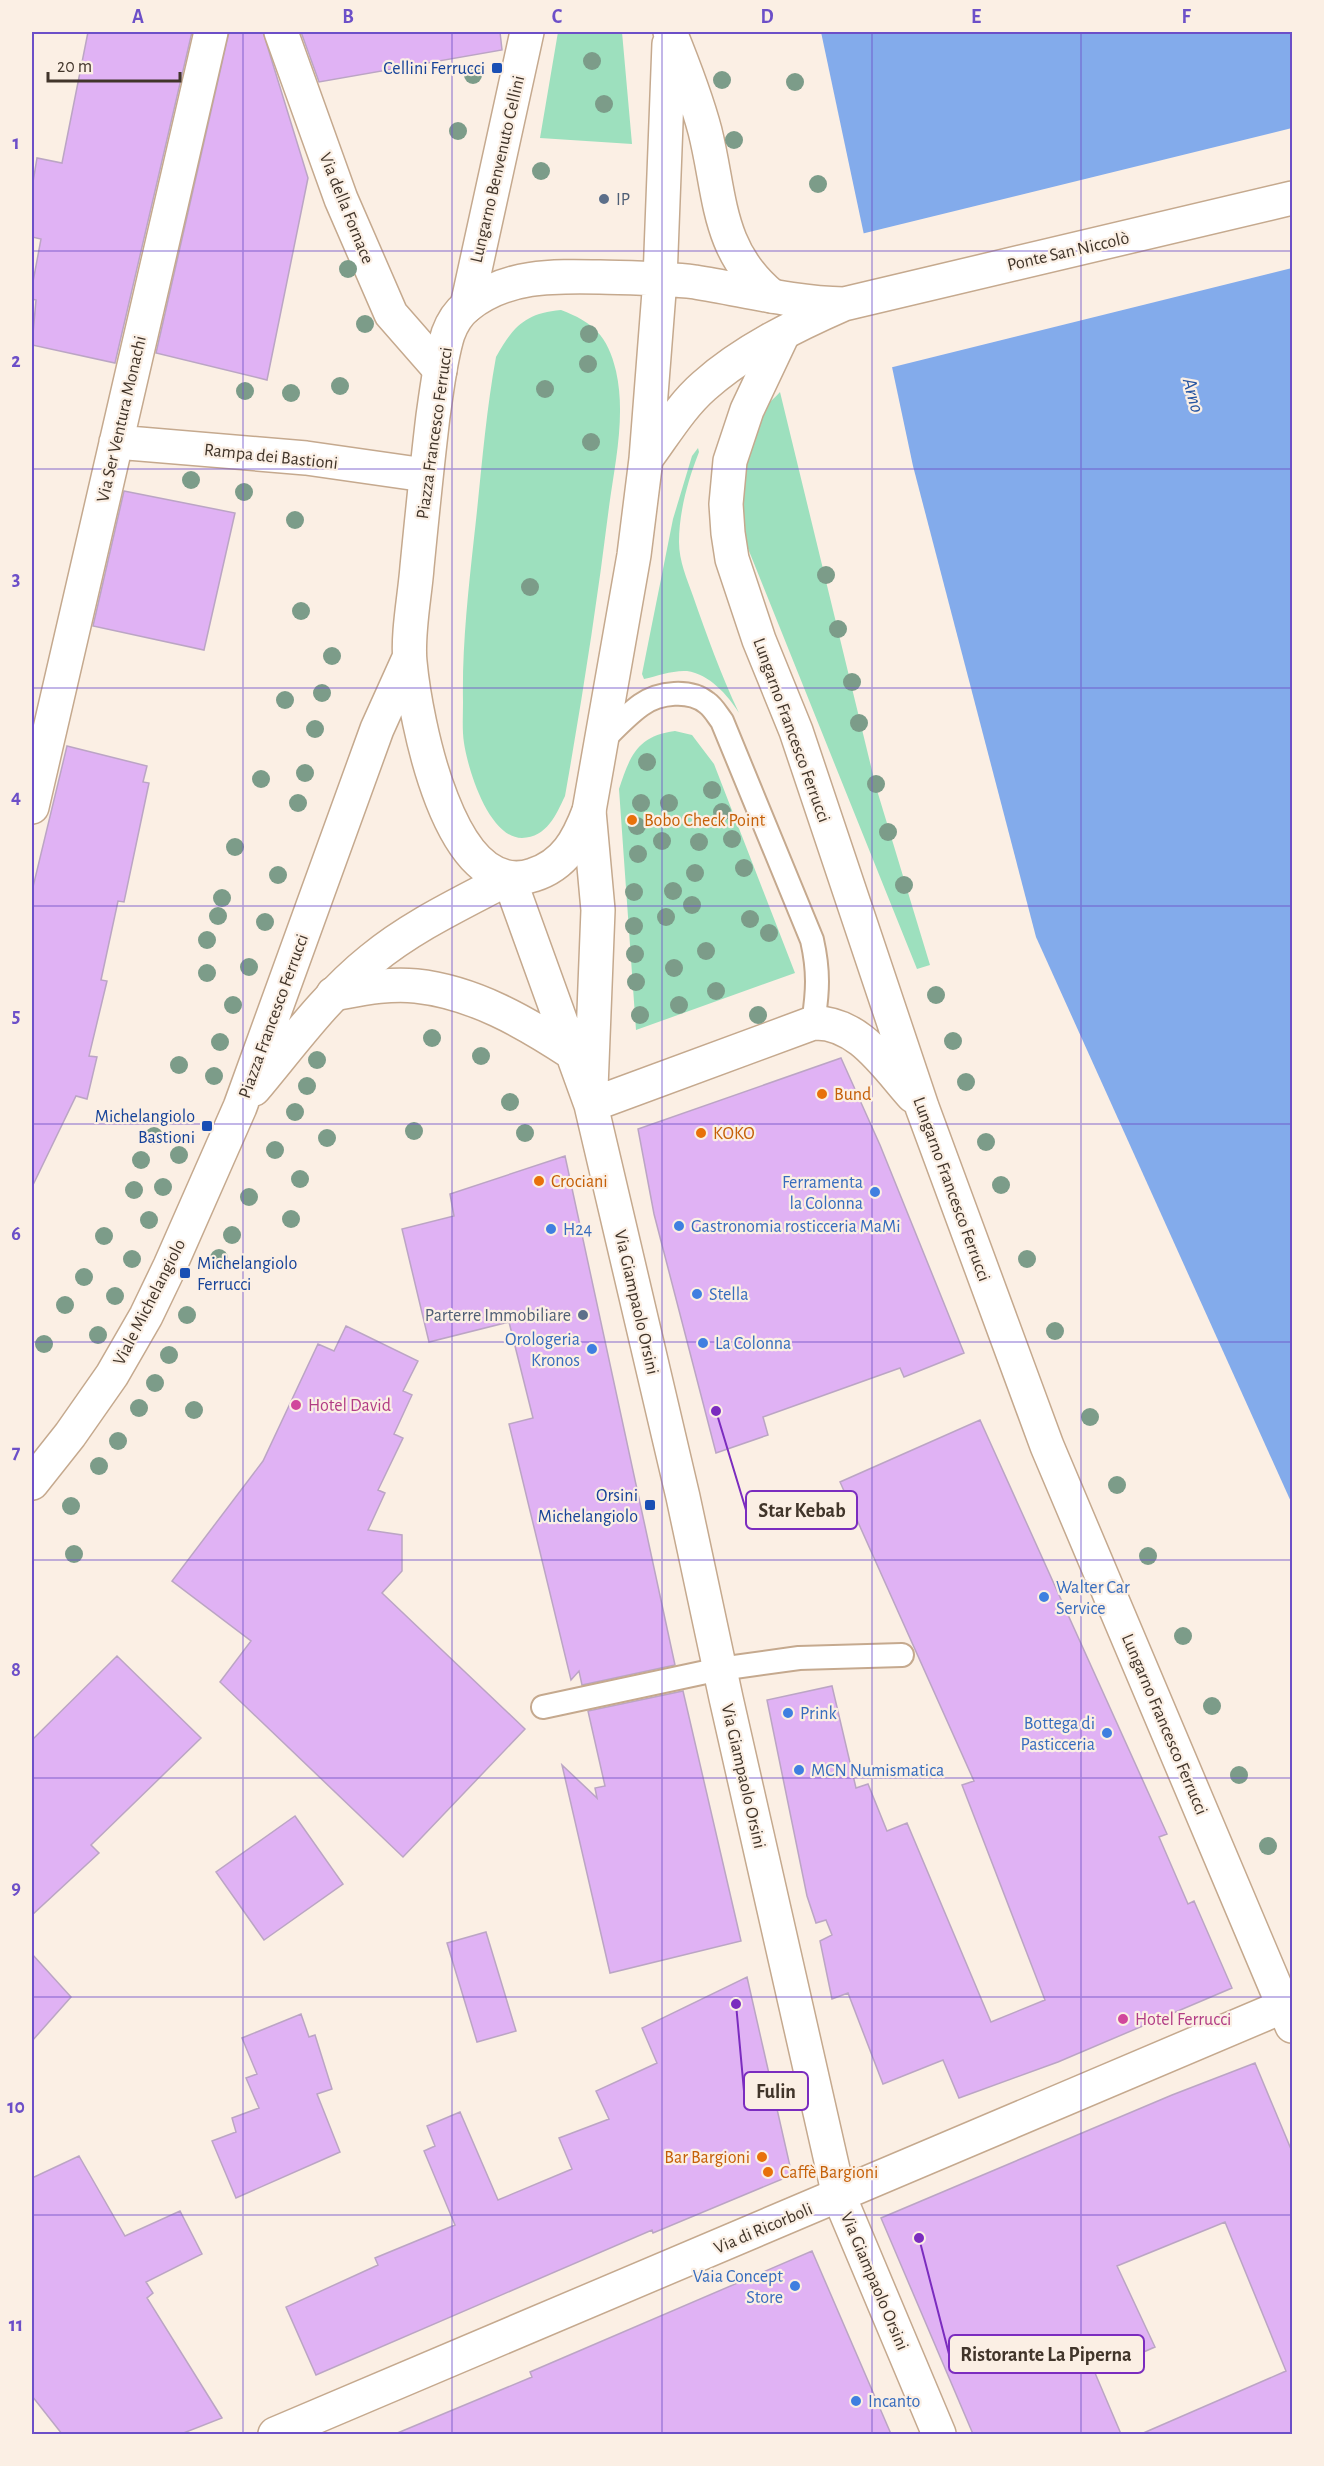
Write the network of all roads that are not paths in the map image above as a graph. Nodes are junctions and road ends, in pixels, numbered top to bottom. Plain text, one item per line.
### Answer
1 (211, 32) edge
2 (281, 32) edge
3 (527, 32) edge
4 (670, 32) edge
5 (1293, 198) edge
6 (660, 279) junction
7 (467, 306) junction
8 (788, 314) junction
9 (440, 370) junction
10 (116, 442) junction
11 (646, 459) junction
12 (425, 475) junction
13 (409, 658) junction
14 (603, 740) junction
15 (32, 807) edge
16 (590, 811) junction
17 (509, 878) junction
18 (333, 994) junction
19 (813, 1023) junction
20 (572, 1053) junction
21 (591, 1105) junction
22 (240, 1107) junction
23 (922, 1107) junction
24 (32, 1483) edge
25 (902, 1655) dead end
26 (720, 1669) junction
27 (543, 1707) dead end
28 (1288, 2016) edge
29 (839, 2196) junction
30 (275, 2434) edge
31 (939, 2434) edge

1 - 10 street, Via Ser Ventura Monachi
2 - 9 street, Via della Fornace
3 - 7 street, Lungarno Benvenuto Cellini
4 - 6 street
4 - 8 street
5 - 8 street, Ponte San Niccolò
6 - 7 street, Piazza Francesco Ferrucci
6 - 8 street, Piazza Francesco Ferrucci
6 - 11 street, Piazza Francesco Ferrucci
7 - 9 street, Piazza Francesco Ferrucci
8 - 11 street
8 - 23 street, Lungarno Francesco Ferrucci
9 - 12 street, Piazza Francesco Ferrucci
10 - 12 street, Rampa dei Bastioni
10 - 15 street, Via Ser Ventura Monachi
11 - 14 street, Piazza Francesco Ferrucci
12 - 13 street, Piazza Francesco Ferrucci
13 - 17 street, Piazza Francesco Ferrucci
13 - 22 street, Piazza Francesco Ferrucci
14 - 16 street, Piazza Francesco Ferrucci
14 - 19 lane
16 - 17 street, Piazza Francesco Ferrucci
16 - 21 street, Piazza Francesco Ferrucci
17 - 18 street, Piazza Francesco Ferrucci
17 - 20 street
18 - 20 street
18 - 22 street, Piazza Francesco Ferrucci
19 - 21 street
19 - 23 street
20 - 21 street
21 - 26 street, Via Giampaolo Orsini
22 - 24 street, Viale Michelangiolo
23 - 28 street, Lungarno Francesco Ferrucci
25 - 26 lane
26 - 27 lane
26 - 29 street, Via Giampaolo Orsini
28 - 29 street, Via di Ricorboli
29 - 30 street, Via di Ricorboli
29 - 31 street, Via Giampaolo Orsini

